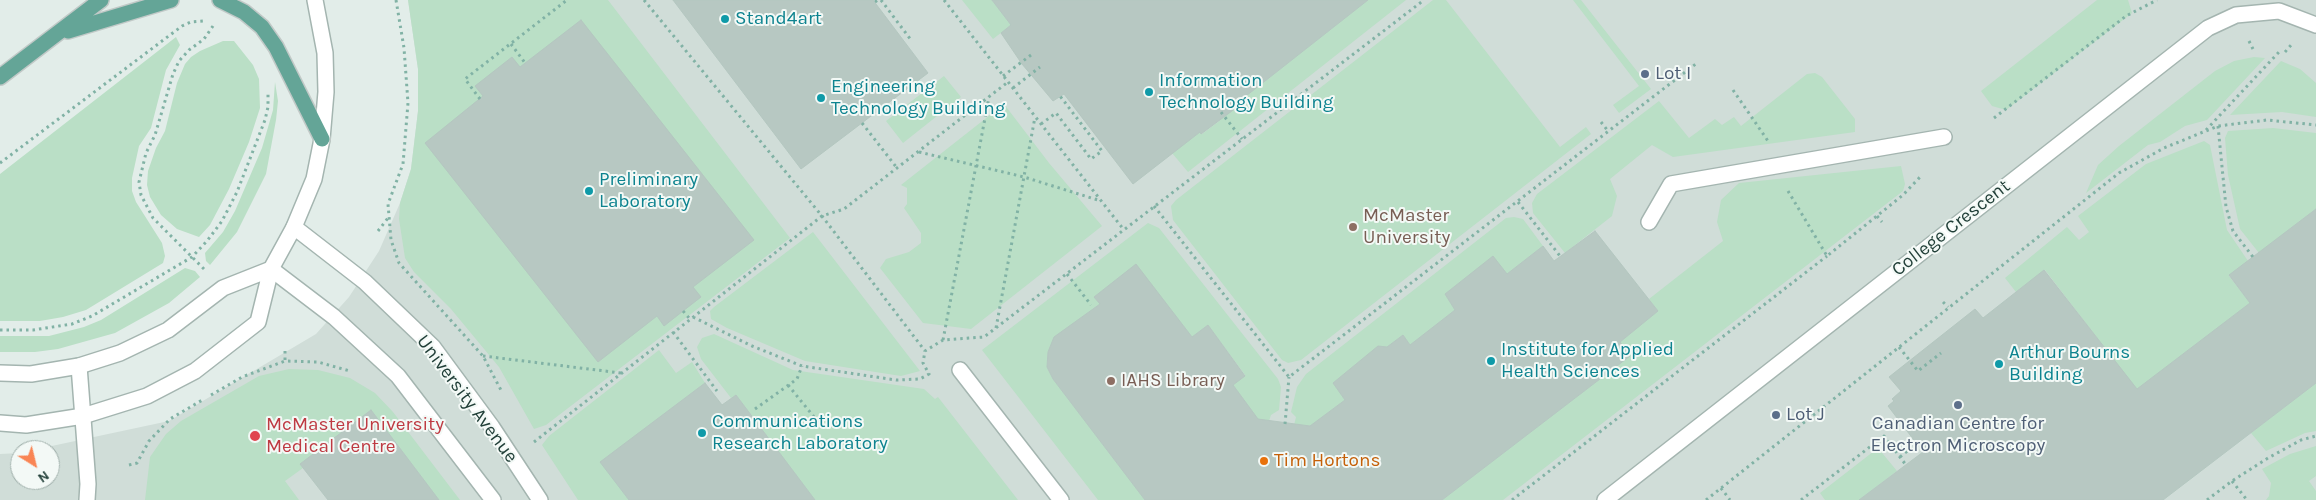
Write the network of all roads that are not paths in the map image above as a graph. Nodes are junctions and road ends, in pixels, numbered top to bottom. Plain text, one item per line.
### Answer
1 (101, 0) edge
2 (170, 0) edge
3 (220, 0) edge
4 (314, 0) edge
5 (2316, 25) edge
6 (57, 34) junction
7 (0, 78) edge
8 (1944, 136) dead end
9 (322, 139) junction
10 (1649, 222) dead end
11 (294, 227) junction
12 (271, 269) junction
13 (79, 366) junction
14 (960, 370) dead end
15 (0, 373) edge
16 (83, 416) junction
17 (0, 423) edge
18 (87, 500) edge
19 (493, 500) edge
20 (540, 500) edge
21 (1061, 500) edge
22 (1605, 500) edge

1 - 6 main road
2 - 6 main road
3 - 9 main road
4 - 9 street
5 - 22 street, College Crescent
6 - 7 main road
8 - 10 street
9 - 11 street
11 - 12 street
11 - 20 street, University Avenue
12 - 13 street
12 - 16 street
12 - 19 street
13 - 15 street
13 - 16 street
14 - 21 street
16 - 17 street
16 - 18 street

